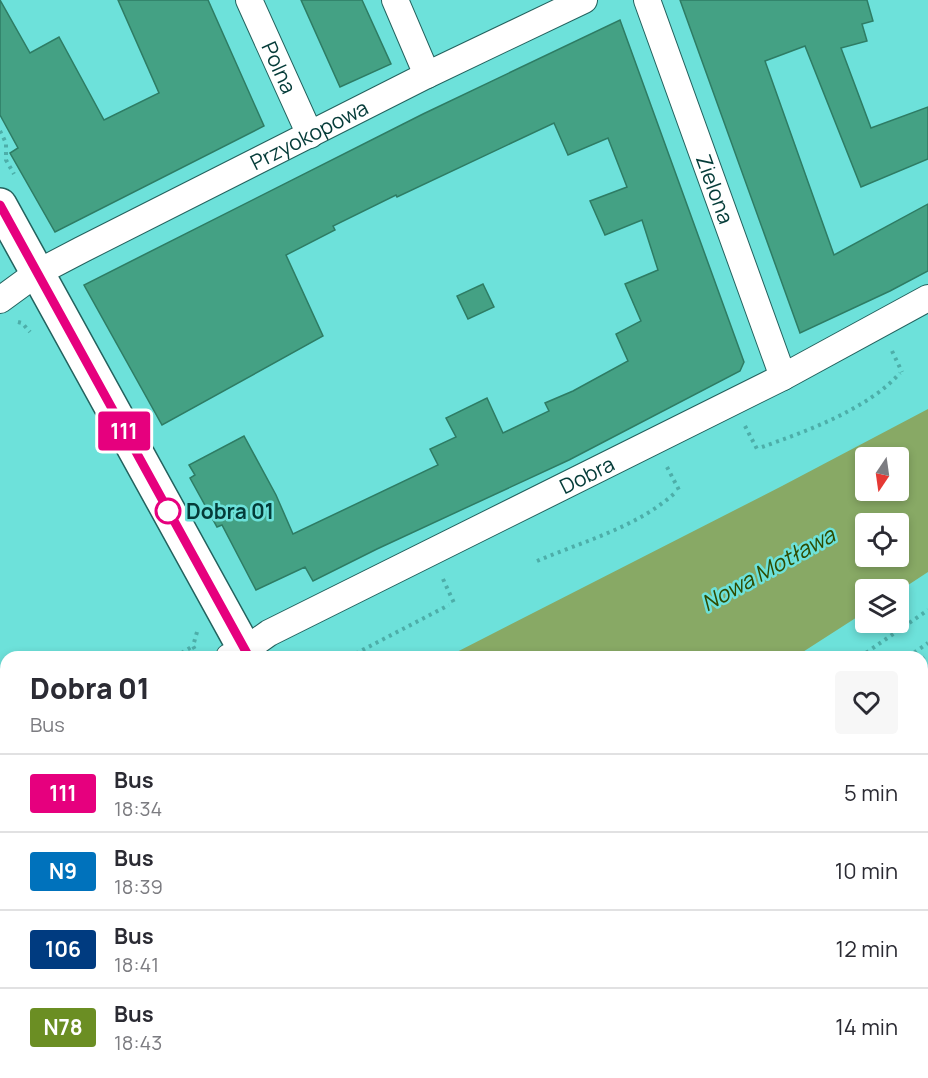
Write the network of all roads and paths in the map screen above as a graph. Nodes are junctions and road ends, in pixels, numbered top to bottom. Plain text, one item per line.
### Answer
1 (249, 0) edge
2 (395, 0) edge
3 (584, 0) edge
4 (647, 0) edge
5 (427, 75) junction
6 (310, 135) junction
7 (0, 205) edge
8 (8, 237) edge
9 (37, 273) junction
10 (928, 298) edge
11 (0, 300) edge
12 (900, 373) dead end
13 (783, 377) junction
14 (762, 447) dead end
15 (676, 492) dead end
16 (537, 561) dead end
17 (449, 605) dead end
18 (928, 610) edge
19 (185, 651) edge
20 (196, 651) edge
21 (239, 651) edge
22 (246, 651) edge
23 (361, 651) edge
24 (869, 651) edge

1 - 6 street, Polna
2 - 5 street
3 - 5 street, Przyokopowa
4 - 13 street, Zielona
5 - 6 street, Przyokopowa
6 - 9 street, Przyokopowa
7 - 8 street
8 - 9 street
9 - 11 street, Przyokopowa
9 - 21 street
10 - 13 street, Dobra
12 - 14 path
13 - 22 street, Dobra
15 - 16 path
17 - 23 path
18 - 24 path
19 - 20 path

